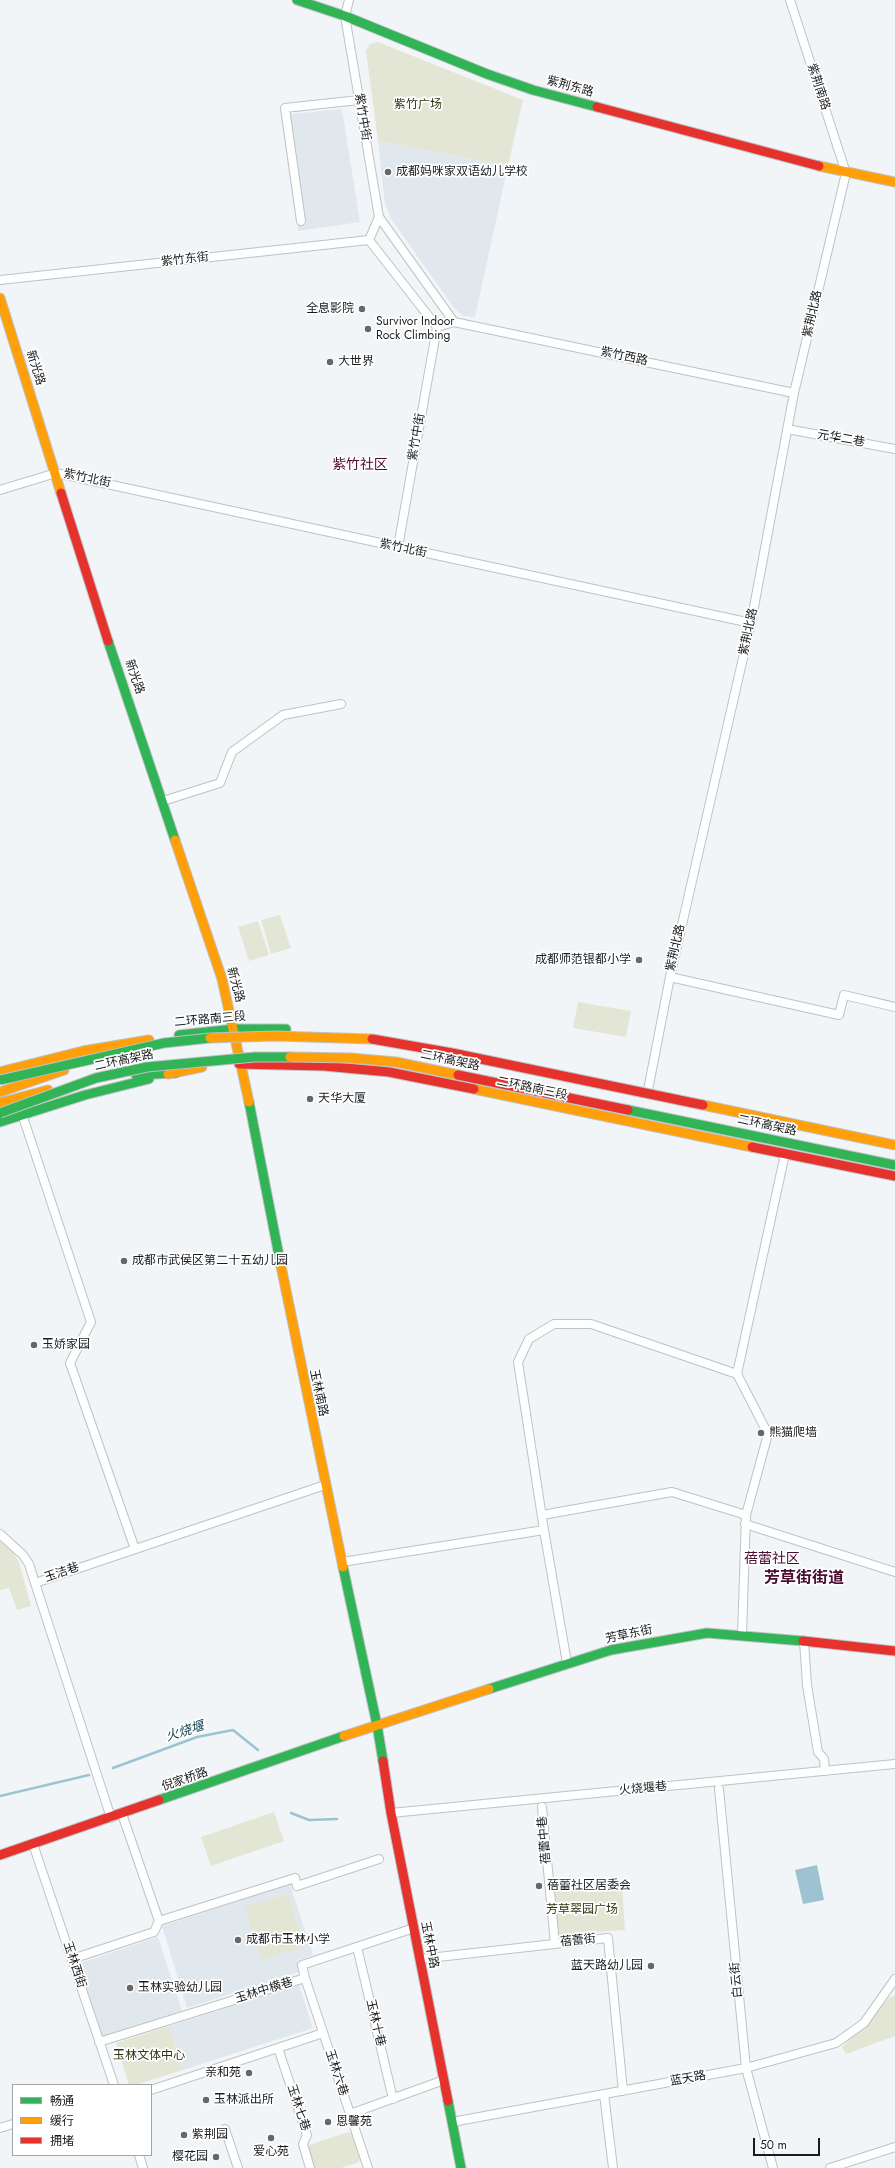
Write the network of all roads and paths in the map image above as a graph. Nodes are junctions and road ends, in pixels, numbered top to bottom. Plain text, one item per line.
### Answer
1 (297, 0) edge
2 (349, 0) edge
3 (790, 0) edge
4 (345, 16) junction
5 (359, 100) junction
6 (846, 173) junction
7 (895, 182) edge
8 (379, 218) junction
9 (301, 221) dead end
10 (369, 240) junction
11 (0, 280) edge
12 (0, 298) edge
13 (454, 322) junction
14 (437, 327) junction
15 (794, 393) junction
16 (786, 429) junction
17 (895, 449) edge
18 (56, 473) junction
19 (0, 490) edge
20 (398, 547) junction
21 (751, 623) junction
22 (341, 704) dead end
23 (163, 801) junction
24 (670, 977) junction
25 (895, 1007) edge
26 (234, 1029) junction
27 (211, 1031) junction
28 (104, 1056) junction
29 (242, 1064) junction
30 (0, 1072) edge
31 (176, 1073) junction
32 (96, 1078) junction
33 (0, 1080) edge
34 (0, 1086) edge
35 (648, 1090) junction
36 (0, 1092) edge
37 (0, 1103) edge
38 (0, 1112) edge
39 (22, 1114) junction
40 (0, 1122) edge
41 (895, 1145) edge
42 (785, 1154) junction
43 (895, 1165) edge
44 (895, 1176) edge
45 (737, 1374) junction
46 (325, 1486) junction
47 (542, 1514) junction
48 (746, 1515) junction
49 (745, 1524) junction
50 (544, 1530) junction
51 (0, 1534) edge
52 (135, 1549) junction
53 (342, 1562) junction
54 (895, 1572) edge
55 (35, 1583) junction
56 (742, 1635) junction
57 (804, 1641) junction
58 (895, 1651) edge
59 (567, 1663) junction
60 (377, 1725) junction
61 (895, 1764) edge
62 (825, 1771) junction
63 (719, 1789) dead end
64 (542, 1807) dead end
65 (391, 1813) junction
66 (122, 1814) junction
67 (112, 1818) junction
68 (34, 1844) junction
69 (0, 1855) edge
70 (379, 1859) dead end
71 (159, 1921) junction
72 (414, 1928) junction
73 (555, 1944) junction
74 (357, 1947) junction
75 (72, 1959) junction
76 (420, 1959) junction
77 (304, 1978) junction
78 (895, 1979) edge
79 (323, 2033) junction
80 (99, 2042) junction
81 (278, 2048) junction
82 (746, 2068) junction
83 (444, 2080) junction
84 (114, 2084) edge
85 (152, 2090) edge
86 (623, 2091) junction
87 (604, 2094) junction
88 (393, 2099) junction
89 (350, 2114) junction
90 (452, 2122) junction
91 (12, 2124) edge
92 (0, 2128) edge
93 (225, 2129) dead end
94 (895, 2146) edge
95 (138, 2156) edge
96 (143, 2168) edge
97 (238, 2168) edge
98 (310, 2168) edge
99 (368, 2168) edge
100 (461, 2168) edge
101 (613, 2168) edge
102 (773, 2168) edge
103 (830, 2168) edge

1 - 4 main road, 紫荆东路
2 - 4 street
3 - 6 street, 紫荆南路
4 - 5 street, 紫竹中街
4 - 6 main road, 紫荆东路
5 - 8 street, 紫竹中街
5 - 9 street
6 - 7 main road, 紫荆东路
6 - 15 street, 紫荆北路
8 - 10 street
8 - 13 street, 紫竹中街
10 - 11 street, 紫竹东街
10 - 14 street
12 - 18 main road, 新光路
13 - 14 street
13 - 15 street, 紫竹西路
14 - 20 street, 紫竹中街
15 - 16 street, 紫荆北路
16 - 17 street, 元华二巷
16 - 21 street, 紫荆北路
18 - 19 street
18 - 20 street, 紫竹北街
18 - 23 main road, 新光路
20 - 21 street, 紫竹北街
21 - 24 street, 紫荆北路
22 - 23 street
23 - 26 main road, 新光路
24 - 25 street
24 - 35 street, 紫荆北路
26 - 27 main road, 二环路南三段
26 - 29 main road, 新光路
26 - 35 main road, 二环路南三段
27 - 30 main road, 二环路南三段
27 - 34 main road
28 - 33 main road, 二环高架路, bridge
28 - 36 main road, bridge
28 - 41 main road, 二环高架路, bridge
29 - 31 main road, 二环路南三段
29 - 42 main road, 二环路南三段
29 - 46 main road, 玉林南路
31 - 38 main road
31 - 39 main road, 二环路南三段
32 - 37 main road, bridge
32 - 38 main road, 二环高架路, bridge
32 - 43 main road, 二环高架路, bridge
35 - 41 main road, 二环路南三段
39 - 40 main road, 二环路南三段
39 - 52 street
42 - 44 main road, 二环路南三段
42 - 45 street
45 - 47 street
45 - 48 street
46 - 52 street, 玉洁巷
46 - 53 main road, 玉林南路
47 - 48 street
47 - 50 street
48 - 49 street
49 - 54 street
49 - 56 street
50 - 53 street
50 - 59 street
51 - 55 street
52 - 55 street, 玉洁巷
53 - 60 main road, 玉林南路
55 - 67 street, 玉洁巷
56 - 57 main road, 芳草东街
56 - 59 main road, 芳草东街
57 - 58 main road, 芳草东街
57 - 62 street
59 - 60 main road, 芳草东街
60 - 65 main road, 玉林中路
60 - 66 main road, 倪家桥路
61 - 62 street, 火烧堰巷
62 - 65 street, 火烧堰巷
63 - 82 street, 白云街
64 - 73 street, 蓓蕾中巷
65 - 72 main road, 玉林中路
66 - 67 main road, 倪家桥路
66 - 71 street
67 - 68 main road, 倪家桥路
68 - 69 main road, 倪家桥路
68 - 75 street, 玉林西街
70 - 71 street
71 - 75 street
72 - 74 street, 玉林中横巷
72 - 76 main road, 玉林中路
73 - 76 street, 蓓蕾街
73 - 86 street, 蓓蕾街
74 - 77 street, 玉林中横巷
74 - 88 street, 玉林十巷
75 - 80 street, 玉林西街
76 - 83 main road, 玉林中路
77 - 79 street, 玉林六巷
77 - 80 street, 玉林中横巷
78 - 82 street, 蓝天路
79 - 81 street
79 - 89 street, 玉林六巷
80 - 84 street, 玉林西街
81 - 85 street
81 - 98 street, 玉林七巷
82 - 86 street, 蓝天路
82 - 102 street, 白云街
83 - 88 street
83 - 90 main road, 玉林中路
86 - 87 street, 蓝天路
87 - 90 street, 蓝天路
87 - 101 street
88 - 89 street
89 - 99 street, 玉林六巷
90 - 100 main road, 玉林中路
91 - 92 street
93 - 97 street
94 - 103 street
95 - 96 street

